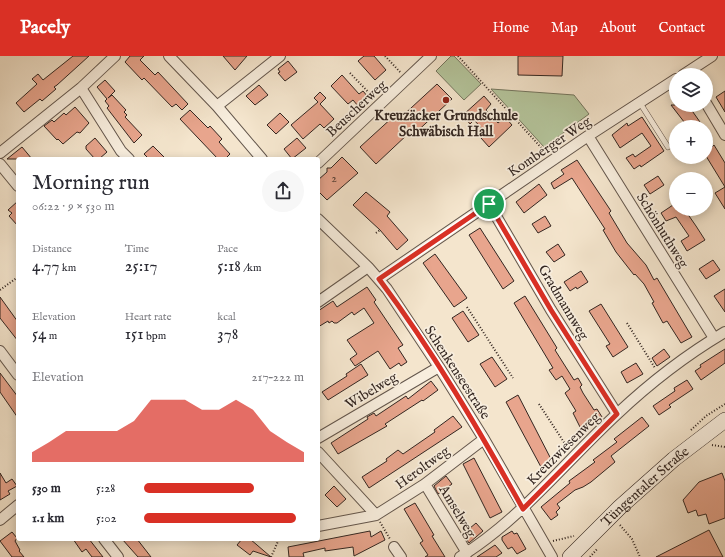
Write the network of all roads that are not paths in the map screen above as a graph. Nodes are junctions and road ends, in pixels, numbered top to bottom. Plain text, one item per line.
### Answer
1 (116, 56) edge
2 (169, 56) edge
3 (280, 56) edge
4 (431, 56) edge
5 (712, 56) edge
6 (695, 68) edge
7 (669, 84) edge
8 (81, 88) junction
9 (640, 103) junction
10 (217, 106) junction
11 (711, 112) edge
12 (725, 135) edge
13 (588, 136) junction
14 (668, 147) dead end
15 (0, 153) edge
16 (126, 157) edge
17 (260, 157) edge
18 (320, 161) edge
19 (0, 164) edge
20 (16, 184) edge
21 (489, 204) junction
22 (320, 221) edge
23 (368, 267) junction
24 (379, 279) junction
25 (320, 301) edge
26 (725, 332) edge
27 (714, 338) junction
28 (0, 351) edge
29 (439, 366) junction
30 (16, 372) edge
31 (617, 414) junction
32 (725, 420) edge
33 (320, 437) edge
34 (484, 439) junction
35 (320, 454) edge
36 (425, 484) junction
37 (16, 507) edge
38 (523, 509) junction
39 (376, 515) junction
40 (0, 520) edge
41 (320, 526) edge
42 (106, 541) edge
43 (394, 547) road end
44 (464, 555) edge
45 (118, 557) edge
46 (401, 557) edge
47 (552, 557) edge
48 (570, 557) edge

1 - 8 street
2 - 10 street
3 - 10 street
4 - 18 street, Beuscherweg
5 - 6 street
7 - 9 street, Komberger Weg
8 - 15 street
8 - 16 street
9 - 13 street, Komberger Weg
9 - 14 lane
10 - 17 street
11 - 12 street
13 - 21 street, Komberger Weg
13 - 27 street, Schönhuthweg
19 - 20 street
21 - 24 street, Komberger Weg
21 - 31 street, Gradmannweg
22 - 23 street, Schenkenseestraße
23 - 24 street, Schenkenseestraße
23 - 25 street
24 - 29 street, Schenkenseestraße
26 - 27 street, Kreuzwiesenweg
27 - 31 street, Kreuzwiesenweg
28 - 30 street
29 - 33 street, Wibelweg
29 - 34 street, Schenkenseestraße
31 - 38 street, Kreuzwiesenweg
32 - 48 street, Tüngentaler Straße
34 - 36 street, Heroltweg
34 - 38 street, Schenkenseestraße
35 - 39 street
36 - 39 street, Heroltweg
36 - 44 street, Amselweg
37 - 40 street
38 - 44 street, Kreuzwiesenweg
38 - 47 street, Schenkenseestraße
39 - 41 street
42 - 45 street
43 - 46 street

